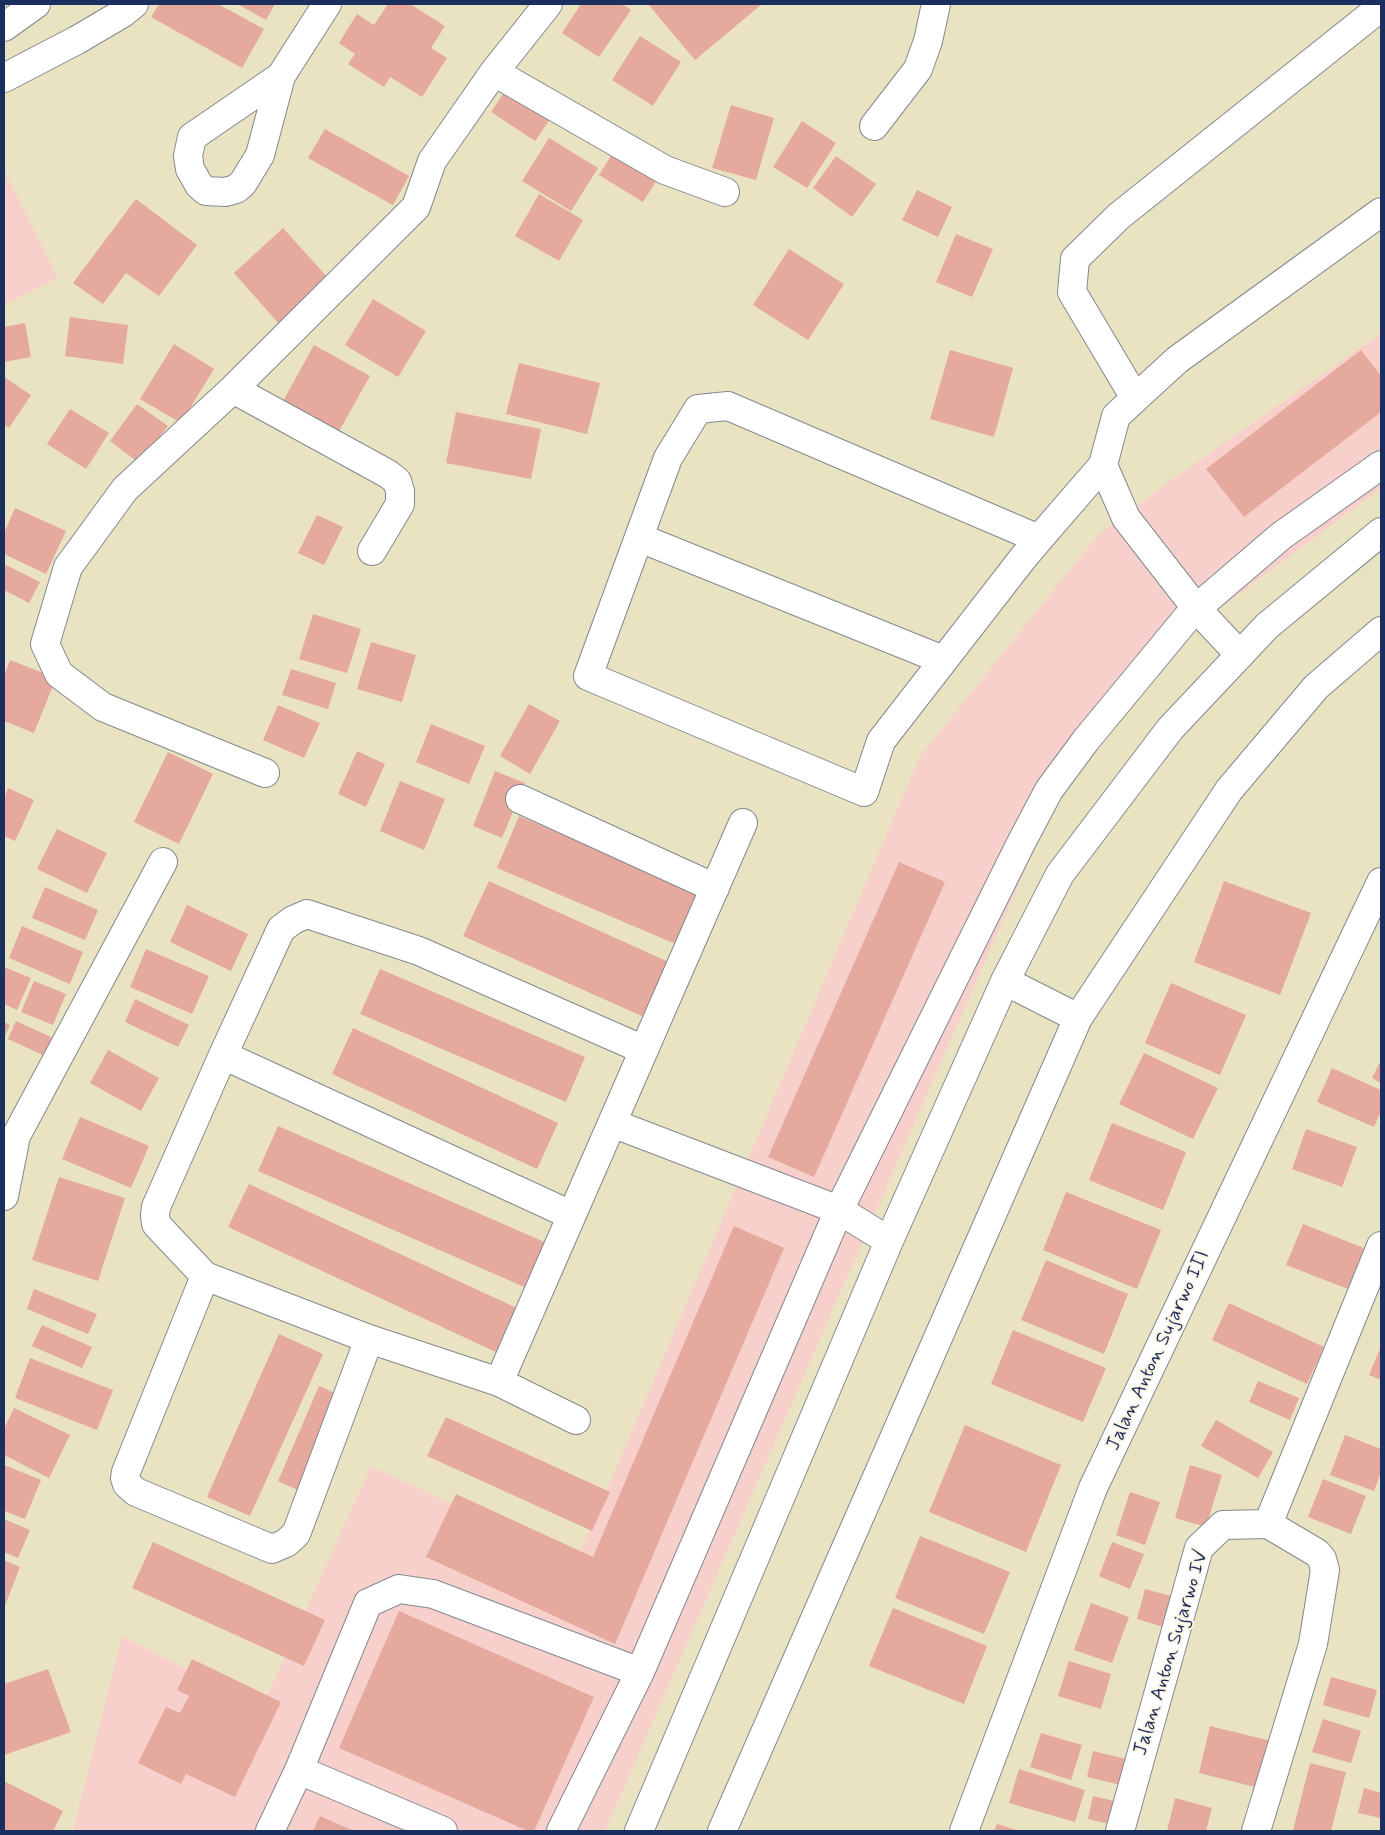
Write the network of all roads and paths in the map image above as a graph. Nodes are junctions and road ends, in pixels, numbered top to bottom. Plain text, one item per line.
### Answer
1 (36, 4) edge
2 (327, 4) edge
3 (548, 4) edge
4 (936, 4) edge
5 (123, 7) edge
6 (1381, 7) edge
7 (4, 27) edge
8 (494, 72) junction
9 (281, 76) dead end
10 (4, 78) edge
11 (874, 126) dead end
12 (725, 192) dead end
13 (1381, 212) edge
14 (232, 389) junction
15 (1135, 398) junction
16 (1381, 465) edge
17 (1103, 466) junction
18 (1381, 532) edge
19 (640, 538) junction
20 (1039, 539) junction
21 (372, 551) dead end
22 (1196, 608) junction
23 (1381, 631) edge
24 (1240, 655) junction
25 (943, 660) junction
26 (265, 773) dead end
27 (520, 799) dead end
28 (743, 823) dead end
29 (163, 862) dead end
30 (1381, 882) edge
31 (715, 888) junction
32 (1005, 981) junction
33 (1078, 1018) junction
34 (644, 1050) junction
35 (223, 1055) junction
36 (612, 1123) junction
37 (10, 1134) edge
38 (4, 1196) edge
39 (839, 1210) junction
40 (572, 1215) junction
41 (889, 1241) junction
42 (1381, 1246) edge
43 (206, 1276) junction
44 (369, 1338) junction
45 (499, 1382) junction
46 (576, 1420) dead end
47 (1268, 1524) junction
48 (640, 1672) junction
49 (299, 1770) junction
50 (270, 1831) edge
51 (443, 1831) edge
52 (561, 1831) edge
53 (639, 1831) edge
54 (722, 1831) edge
55 (964, 1831) edge
56 (1120, 1831) edge
57 (1256, 1831) edge

1 - 7 street
2 - 9 street
3 - 8 street
4 - 11 street
5 - 10 street
6 - 15 street
8 - 12 street
8 - 14 street
13 - 15 street
14 - 21 street
14 - 26 street
15 - 17 street
16 - 22 street
17 - 20 street
17 - 22 street
18 - 24 street
19 - 20 street
19 - 25 street
19 - 25 street
20 - 25 street
22 - 24 street
22 - 39 street
23 - 33 street
24 - 32 street
27 - 31 street
28 - 31 street
29 - 37 street
30 - 55 street, Jalan Anton Sujarwo III
31 - 34 street
32 - 33 street
32 - 41 street
33 - 54 street
34 - 35 street
34 - 36 street
35 - 40 street
35 - 43 street
36 - 39 street
36 - 40 street
37 - 38 street
39 - 41 street
39 - 48 street
40 - 45 street
41 - 53 street
42 - 47 street
43 - 44 street
43 - 44 street
44 - 45 street
45 - 46 street
47 - 56 street, Jalan Anton Sujarwo IV
47 - 57 street
48 - 49 street
48 - 52 street
49 - 50 street
49 - 51 street

